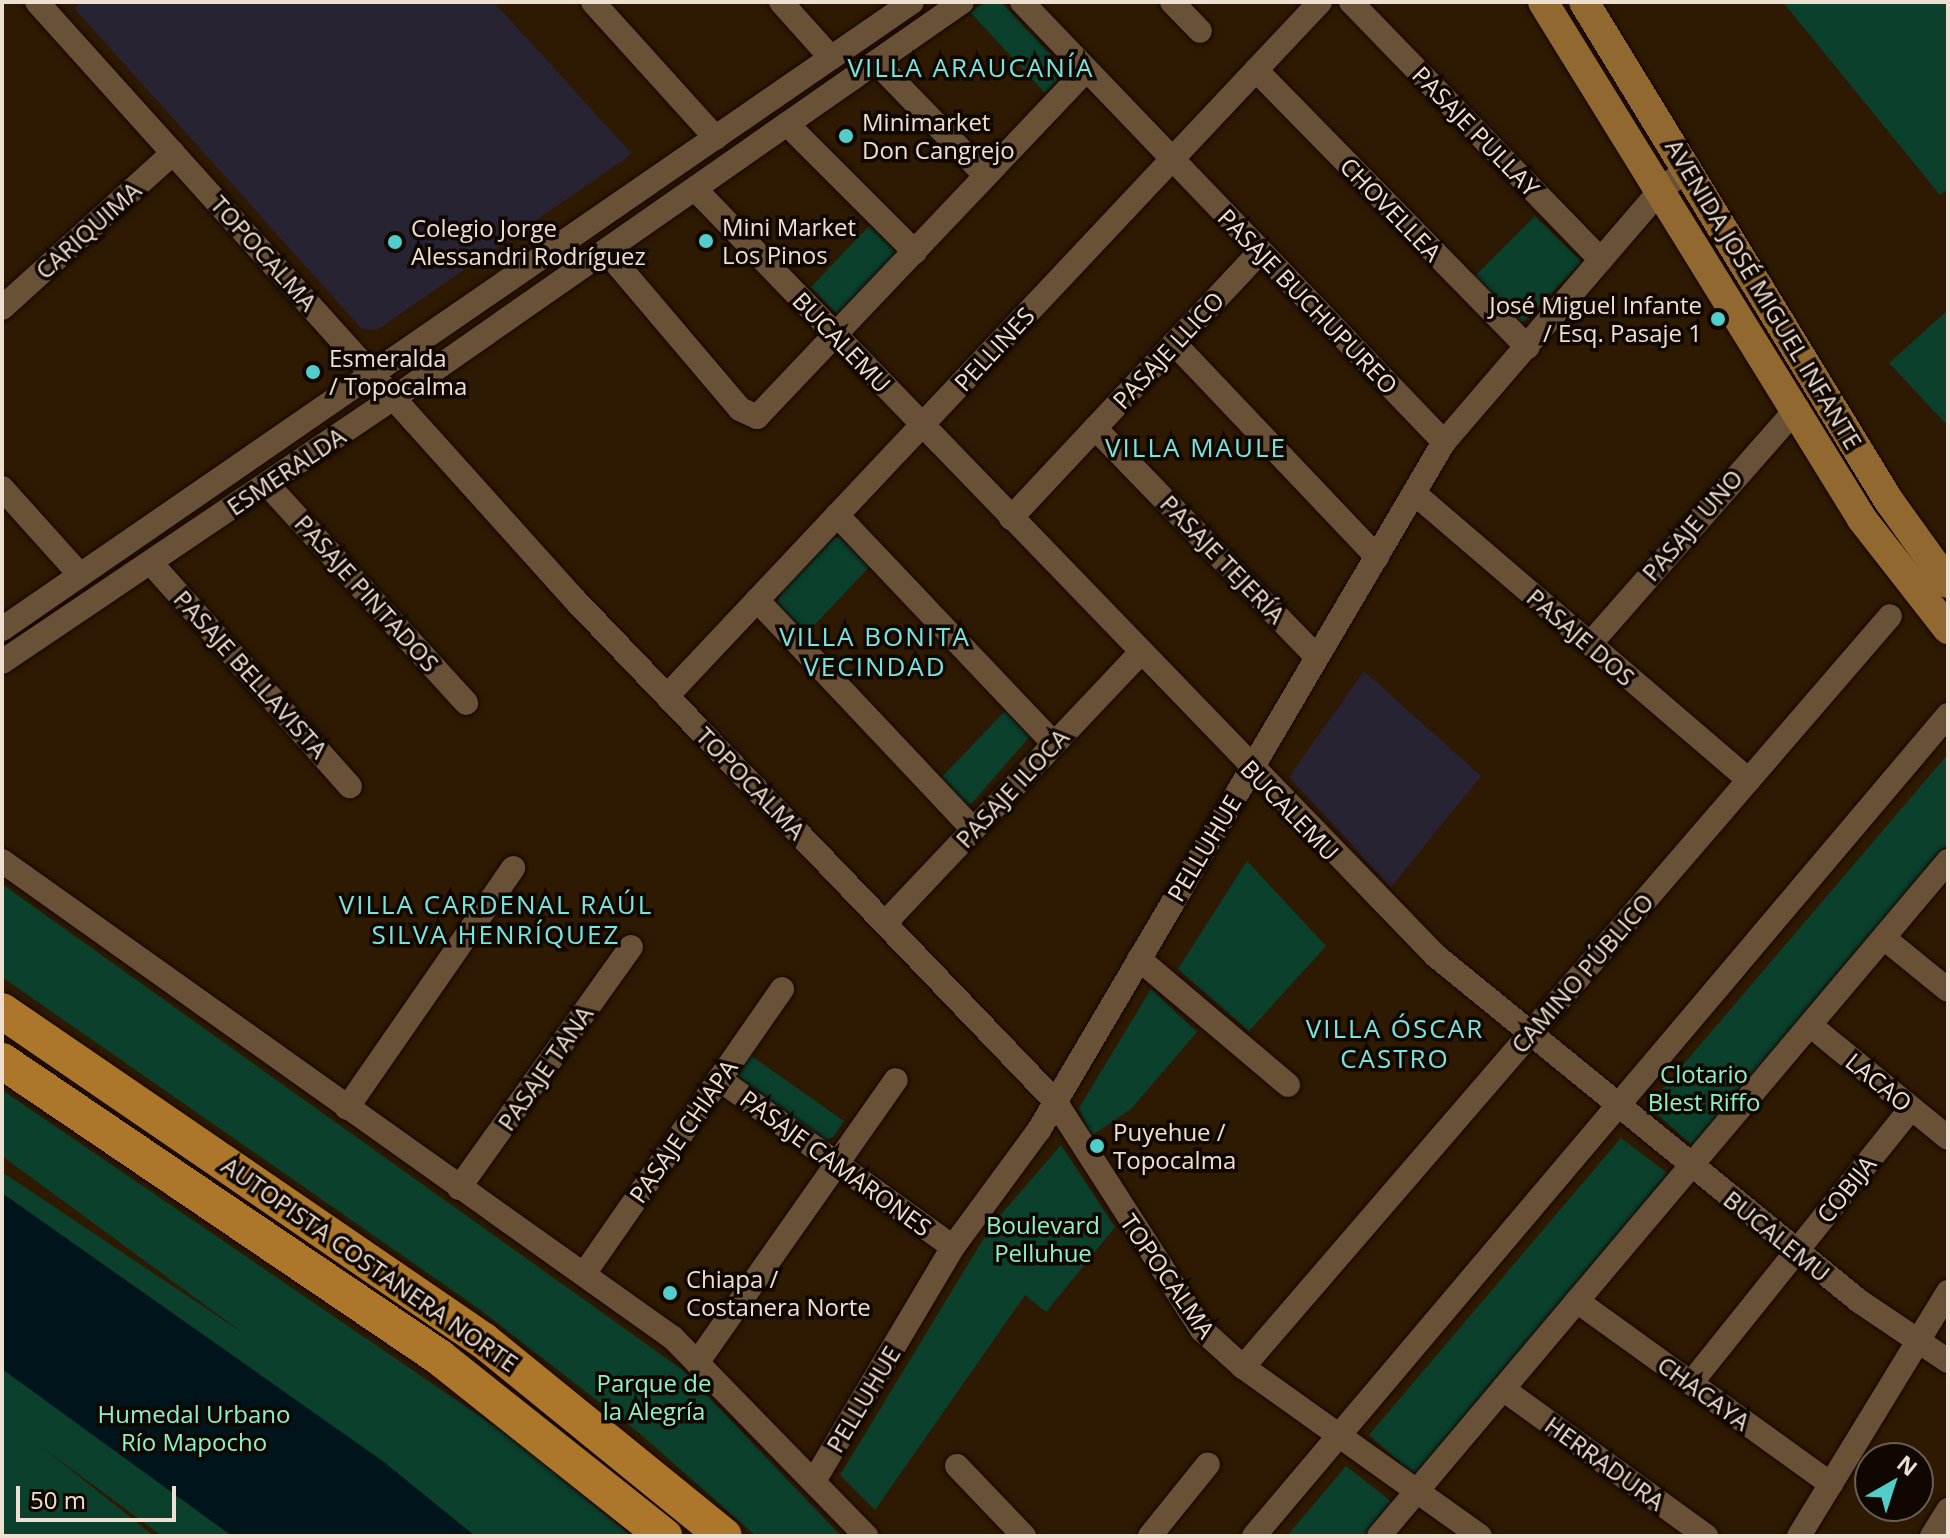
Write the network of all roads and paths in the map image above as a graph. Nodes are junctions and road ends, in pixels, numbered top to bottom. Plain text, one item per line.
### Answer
1 (37, 2) edge
2 (593, 2) edge
3 (781, 2) edge
4 (912, 2) edge
5 (962, 2) edge
6 (1022, 2) edge
7 (1172, 2) edge
8 (1320, 2) edge
9 (1351, 2) edge
10 (1543, 2) edge
11 (1584, 2) edge
12 (1200, 31) dead end
13 (831, 58) junction
14 (876, 62) junction
15 (1086, 70) junction
16 (1256, 70) junction
17 (787, 124) junction
18 (716, 138) junction
19 (173, 153) junction
20 (1171, 160) junction
21 (1689, 167) junction
22 (986, 176) junction
23 (695, 189) junction
24 (1661, 190) junction
25 (606, 251) junction
26 (915, 252) junction
27 (1260, 252) junction
28 (1601, 260) junction
29 (2, 308) edge
30 (836, 336) junction
31 (1174, 343) junction
32 (1527, 347) junction
33 (373, 375) junction
34 (394, 398) junction
35 (1797, 408) junction
36 (922, 426) junction
37 (1095, 428) junction
38 (1444, 442) junction
39 (267, 484) junction
40 (2, 488) edge
41 (1414, 493) junction
42 (837, 515) junction
43 (1011, 518) junction
44 (1377, 557) junction
45 (151, 563) junction
46 (80, 575) junction
47 (1948, 583) edge
48 (757, 600) junction
49 (1890, 616) dead end
50 (2, 629) edge
51 (1948, 629) edge
52 (1590, 644) junction
53 (1140, 653) junction
54 (1317, 657) junction
55 (2, 662) edge
56 (667, 696) junction
57 (466, 703) dead end
58 (1948, 715) edge
59 (1054, 744) junction
60 (1251, 769) junction
61 (1749, 780) junction
62 (350, 786) dead end
63 (973, 829) junction
64 (2, 861) edge
65 (1948, 861) edge
66 (513, 868) dead end
67 (885, 923) junction
68 (1884, 938) junction
69 (631, 947) dead end
70 (1139, 959) junction
71 (782, 989) dead end
72 (1948, 990) edge
73 (2, 1011) edge
74 (1810, 1025) junction
75 (1528, 1035) junction
76 (2, 1061) edge
77 (719, 1079) junction
78 (896, 1080) dead end
79 (1288, 1085) dead end
80 (1055, 1101) junction
81 (1617, 1107) junction
82 (347, 1108) junction
83 (1911, 1108) junction
84 (1948, 1138) edge
85 (837, 1164) junction
86 (1691, 1166) junction
87 (459, 1188) junction
88 (953, 1247) junction
89 (1796, 1251) junction
90 (584, 1274) junction
91 (1948, 1292) edge
92 (1577, 1301) junction
93 (1917, 1342) junction
94 (699, 1360) junction
95 (1948, 1361) edge
96 (1243, 1367) junction
97 (1691, 1383) junction
98 (1503, 1389) junction
99 (1338, 1437) junction
100 (1208, 1464) dead end
101 (957, 1466) dead end
102 (814, 1481) junction
103 (1831, 1484) junction
104 (1417, 1491) junction
105 (1948, 1510) edge
106 (664, 1536) edge
107 (724, 1536) edge
108 (866, 1536) edge
109 (1024, 1536) edge
110 (1150, 1536) edge
111 (1254, 1536) edge
112 (1379, 1536) edge
113 (1480, 1536) edge
114 (1706, 1536) edge
115 (1799, 1536) edge
116 (1932, 1536) edge

1 - 19 street, TOPOCALMA
2 - 18 street
3 - 13 street
4 - 13 street, ESMERALDA
5 - 14 street, ESMERALDA
6 - 15 street, PASAJE BUCHUPUREO
7 - 12 street
8 - 16 street, PELLINES
9 - 28 street, PASAJE PULLAY
10 - 24 main road, AVENIDA JOSÉ MIGUEL INFANTE
11 - 21 main road, AVENIDA JOSÉ MIGUEL INFANTE
13 - 18 street, ESMERALDA
14 - 17 street, ESMERALDA
14 - 22 street
15 - 20 street, PASAJE BUCHUPUREO
15 - 22 street
16 - 20 street, PELLINES
16 - 32 street, CHOVELLEA
17 - 23 street, ESMERALDA
17 - 26 street
18 - 33 street, ESMERALDA
19 - 29 street, CARIQUIMA
19 - 33 street, TOPOCALMA
20 - 27 street, PASAJE BUCHUPUREO
20 - 36 street, PELLINES
21 - 24 street, PELLUHUE
21 - 47 main road, AVENIDA JOSÉ MIGUEL INFANTE
22 - 26 street
23 - 25 street, ESMERALDA
23 - 30 street, BUCALEMU
24 - 28 street, PELLUHUE
24 - 35 main road, AVENIDA JOSÉ MIGUEL INFANTE
25 - 30 street
25 - 34 street, ESMERALDA
26 - 30 street
27 - 31 street, PASAJE LLICO
27 - 38 street, PASAJE BUCHUPUREO
28 - 32 street, PELLUHUE
30 - 36 street, BUCALEMU
31 - 37 street, PASAJE LLICO
31 - 44 street
32 - 38 street, PELLUHUE
33 - 34 street, TOPOCALMA
33 - 46 street, ESMERALDA
34 - 39 street, ESMERALDA
34 - 56 street, TOPOCALMA
35 - 51 main road, AVENIDA JOSÉ MIGUEL INFANTE
35 - 52 street, PASAJE UNO
36 - 42 street, PELLINES
36 - 43 street, BUCALEMU
37 - 43 street, PASAJE LLICO
37 - 54 street, PASAJE TEJERÍA
38 - 41 street, PELLUHUE
39 - 45 street, ESMERALDA
39 - 57 street, PASAJE PINTADOS
40 - 46 street
41 - 44 street, PELLUHUE
41 - 52 street, PASAJE DOS
42 - 48 street, PELLINES
42 - 59 street
43 - 53 street, BUCALEMU
44 - 54 street, PELLUHUE
45 - 55 street, ESMERALDA
45 - 62 street, PASAJE BELLAVISTA
46 - 50 street, ESMERALDA
48 - 56 street, PELLINES
48 - 63 street
49 - 61 street, CAMINO PÚBLICO
52 - 61 street, PASAJE DOS
53 - 59 street, PASAJE ILOCA
53 - 60 street, BUCALEMU
54 - 60 street, PELLUHUE
56 - 67 street, TOPOCALMA
58 - 81 street
59 - 63 street, PASAJE ILOCA
60 - 70 street, PELLUHUE
60 - 75 street, BUCALEMU
61 - 75 street, CAMINO PÚBLICO
63 - 67 street, PASAJE ILOCA
64 - 82 street
65 - 68 street
66 - 82 street
67 - 80 street, TOPOCALMA
68 - 72 street
68 - 74 street
69 - 87 street, PASAJE TANA
70 - 79 street
70 - 80 street, PELLUHUE
71 - 77 street, PASAJE CHIAPA
73 - 107 highway, AUTOPISTA COSTANERA NORTE
74 - 83 street, LACAO
74 - 86 street
75 - 81 street, BUCALEMU
75 - 96 street, CAMINO PÚBLICO
76 - 106 highway, AUTOPISTA COSTANERA NORTE
77 - 85 street, PASAJE CAMARONES
77 - 90 street, PASAJE CHIAPA
78 - 85 street
80 - 88 street, PELLUHUE
80 - 96 street, TOPOCALMA
81 - 86 street, BUCALEMU
81 - 99 street
82 - 87 street
83 - 84 street, LACAO
83 - 89 street, COBIJA
85 - 88 street, PASAJE CAMARONES
85 - 94 street
86 - 89 street, BUCALEMU
86 - 92 street
87 - 90 street
88 - 102 street, PELLUHUE
89 - 93 street, BUCALEMU
89 - 97 street, COBIJA
90 - 94 street
91 - 93 street
92 - 97 street, CHACAYA
92 - 98 street
93 - 95 street, BUCALEMU
93 - 103 street
94 - 102 street
96 - 99 street, TOPOCALMA
97 - 103 street, CHACAYA
98 - 104 street
98 - 114 street, HERRADURA
99 - 104 street, TOPOCALMA
99 - 111 street
100 - 110 street
101 - 109 street
102 - 108 street
103 - 115 street
104 - 112 street
104 - 113 street, TOPOCALMA
105 - 116 street

